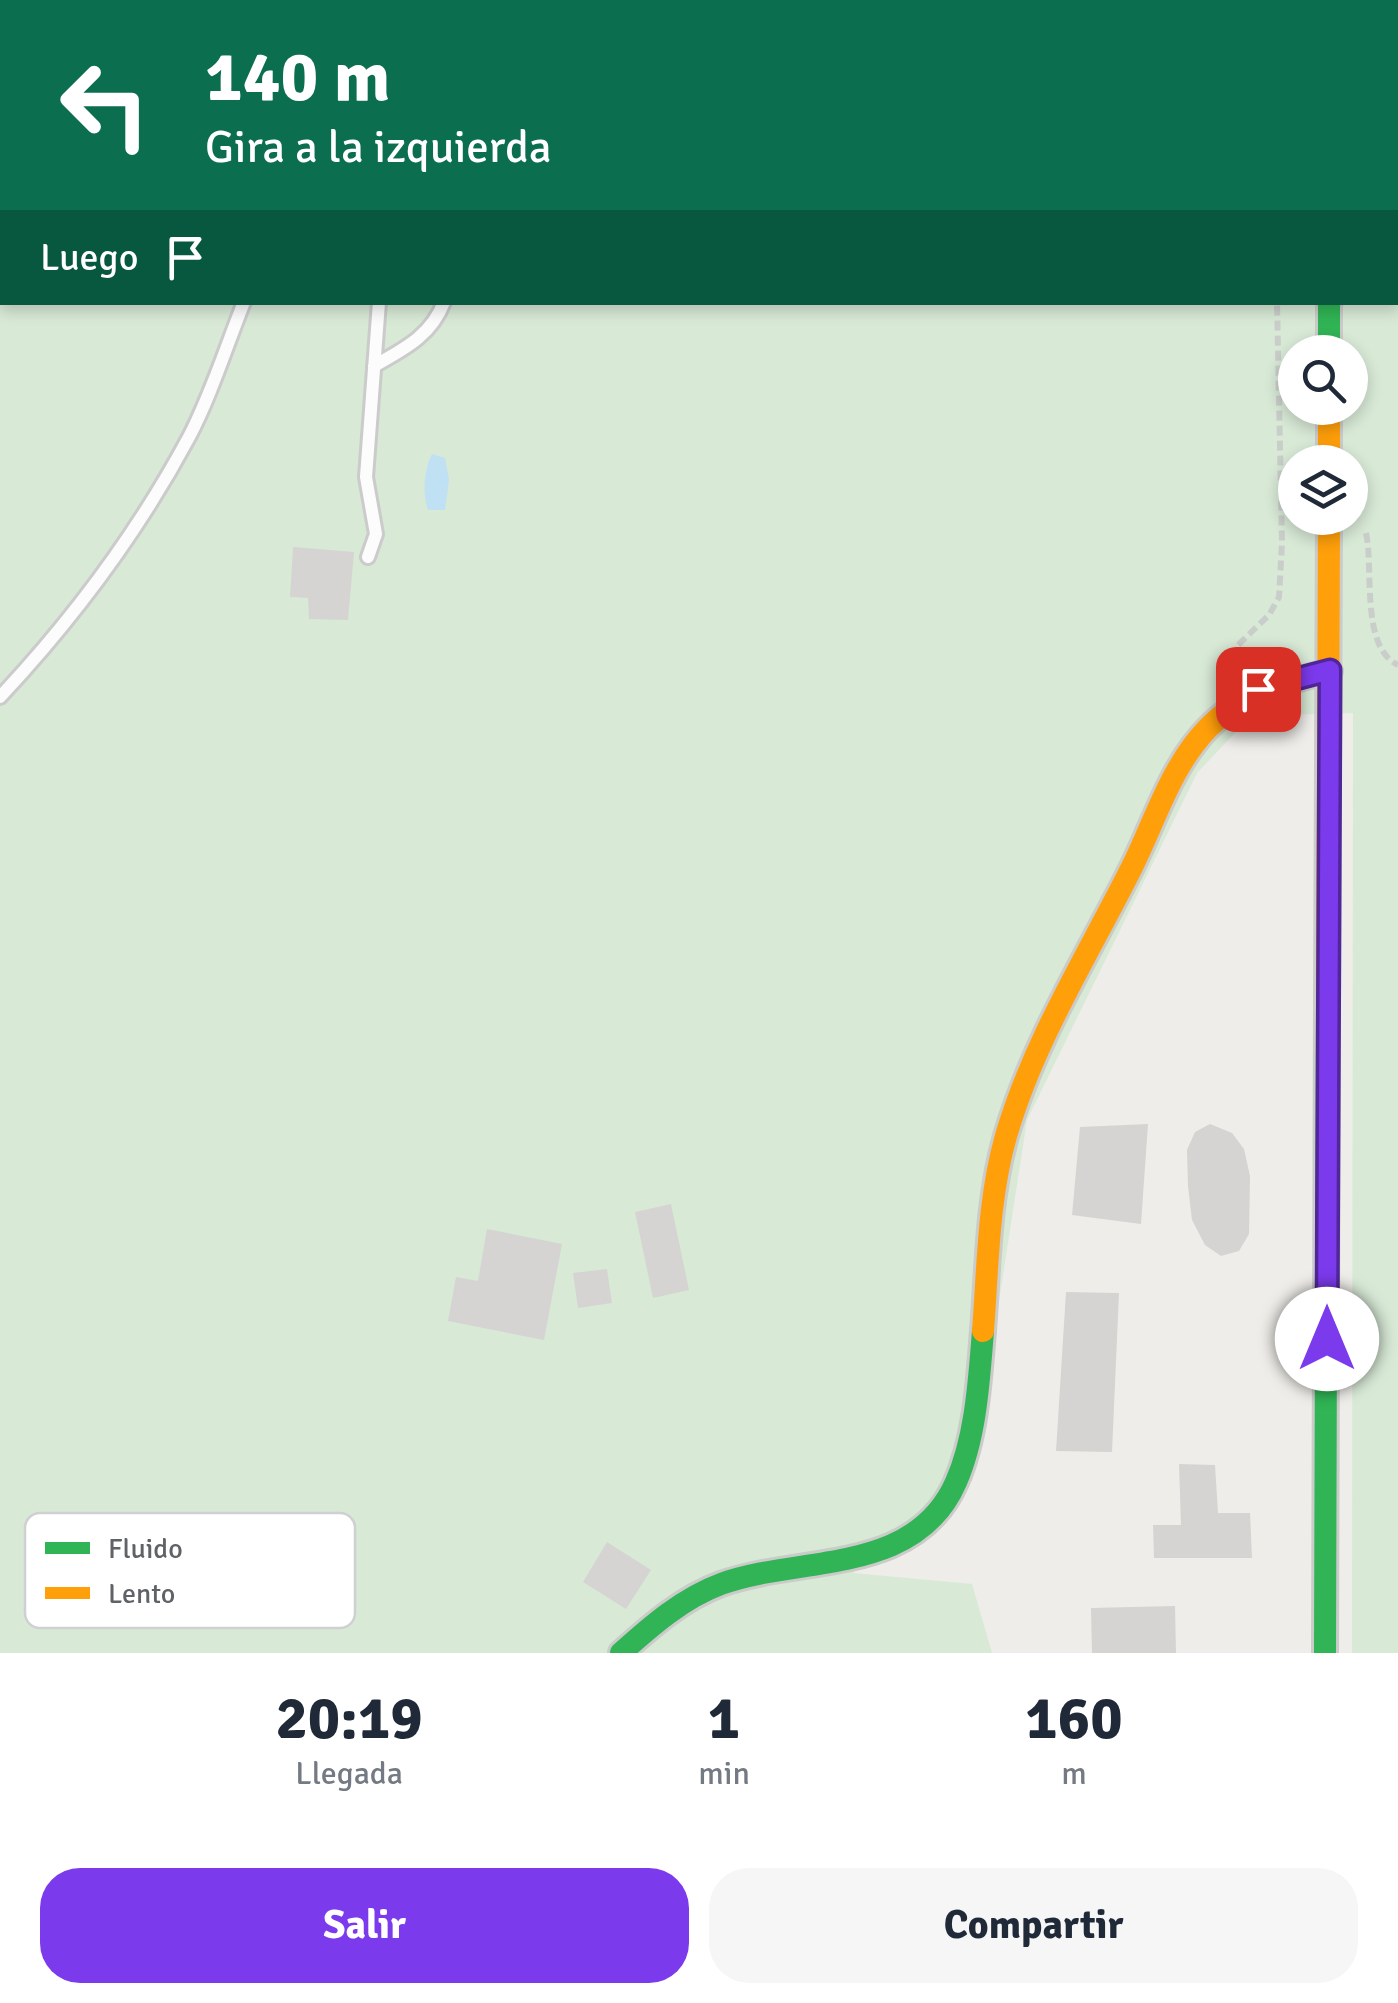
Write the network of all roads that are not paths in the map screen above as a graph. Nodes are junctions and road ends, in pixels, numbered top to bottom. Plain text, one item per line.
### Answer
1 (243, 305) edge
2 (378, 305) edge
3 (443, 305) edge
4 (1329, 305) edge
5 (1329, 335) edge
6 (374, 366) junction
7 (1329, 535) edge
8 (368, 557) dead end
9 (1330, 670) junction
10 (0, 697) edge
11 (621, 1653) edge
12 (1325, 1653) edge

1 - 10 lane
2 - 6 lane
3 - 6 lane
4 - 5 street
6 - 8 lane
7 - 9 street
9 - 11 street
9 - 12 street

